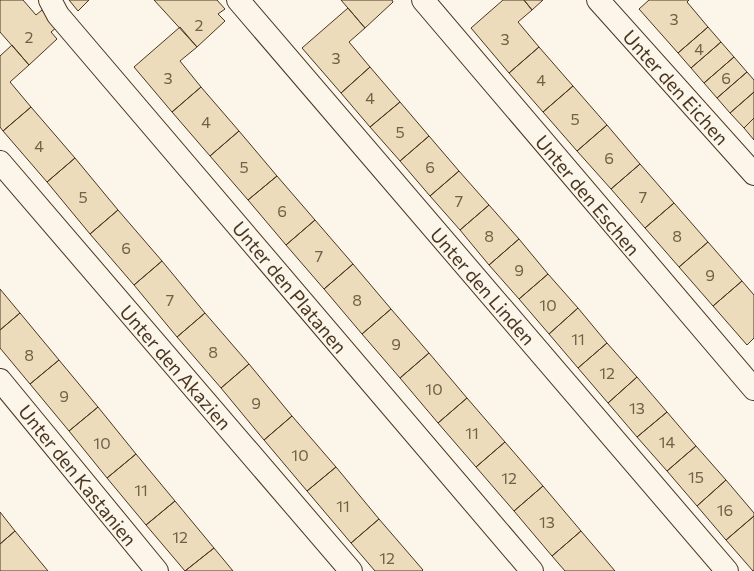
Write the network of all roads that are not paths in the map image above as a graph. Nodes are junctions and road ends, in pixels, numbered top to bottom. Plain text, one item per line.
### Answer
1 (50, 0) edge
2 (238, 0) edge
3 (423, 0) edge
4 (598, 0) edge
5 (0, 162) edge
6 (754, 174) edge
7 (0, 380) edge
8 (754, 390) edge
9 (157, 571) edge
10 (351, 571) edge
11 (532, 571) edge
12 (727, 571) edge

1 - 11 street, Unter den Platanen
2 - 12 street, Unter den Linden
3 - 8 street, Unter den Eschen
4 - 6 street, Unter den Eichen
5 - 10 street, Unter den Akazien
7 - 9 street, Unter den Kastanien

